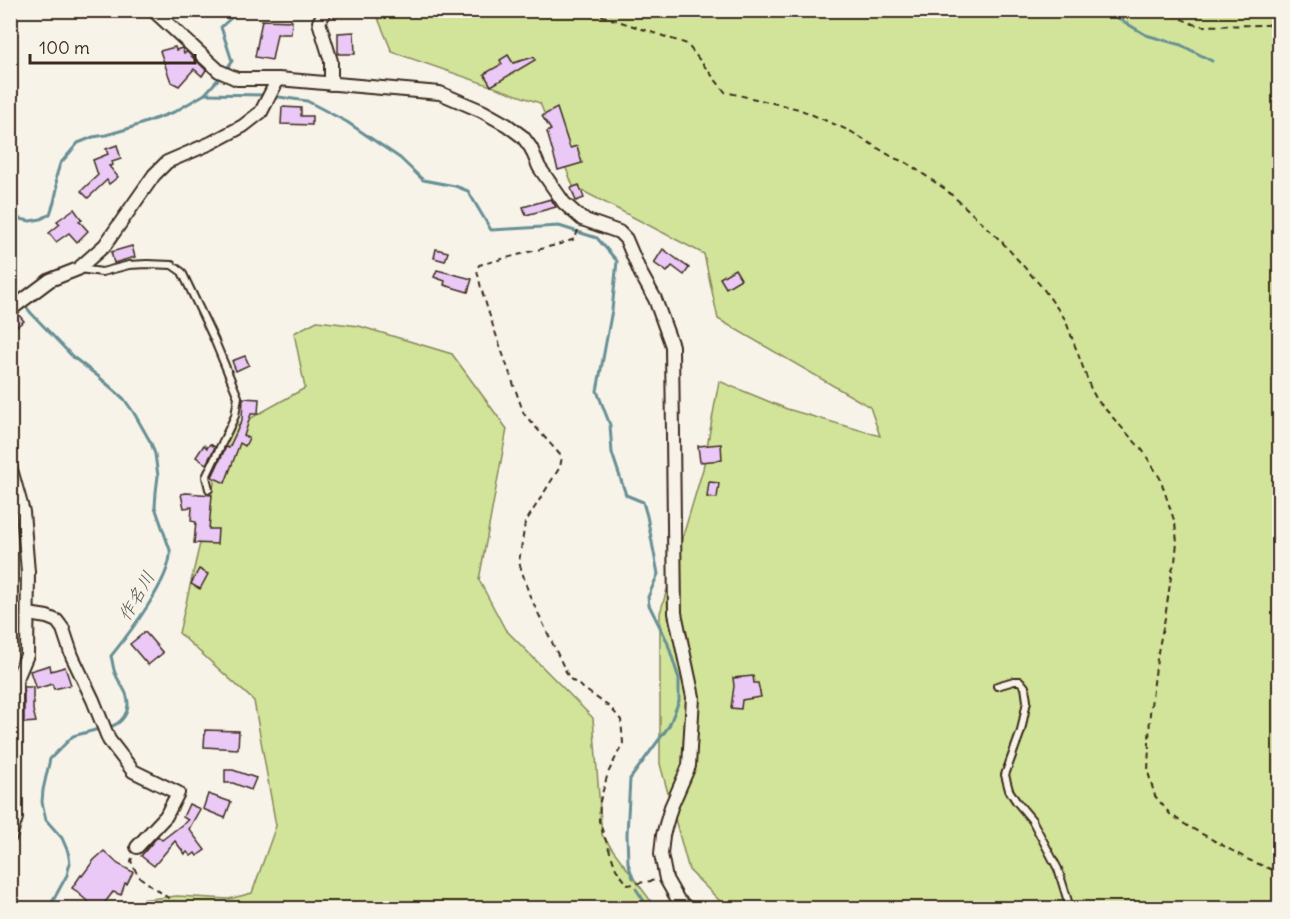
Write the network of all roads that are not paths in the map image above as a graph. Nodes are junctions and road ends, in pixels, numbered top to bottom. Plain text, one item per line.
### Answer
1 (153, 10) edge
2 (326, 10) edge
3 (331, 84) junction
4 (273, 89) junction
5 (78, 268) junction
6 (18, 304) edge
7 (10, 465) edge
8 (209, 489) dead end
9 (28, 614) junction
10 (997, 686) dead end
11 (10, 837) edge
12 (137, 847) road end
13 (687, 909) edge
14 (1070, 909) edge

1 - 4 street
2 - 3 street
3 - 4 street
3 - 13 street
4 - 5 street
5 - 6 street
5 - 8 lane
7 - 9 street
9 - 11 street
9 - 12 street
10 - 14 lane

